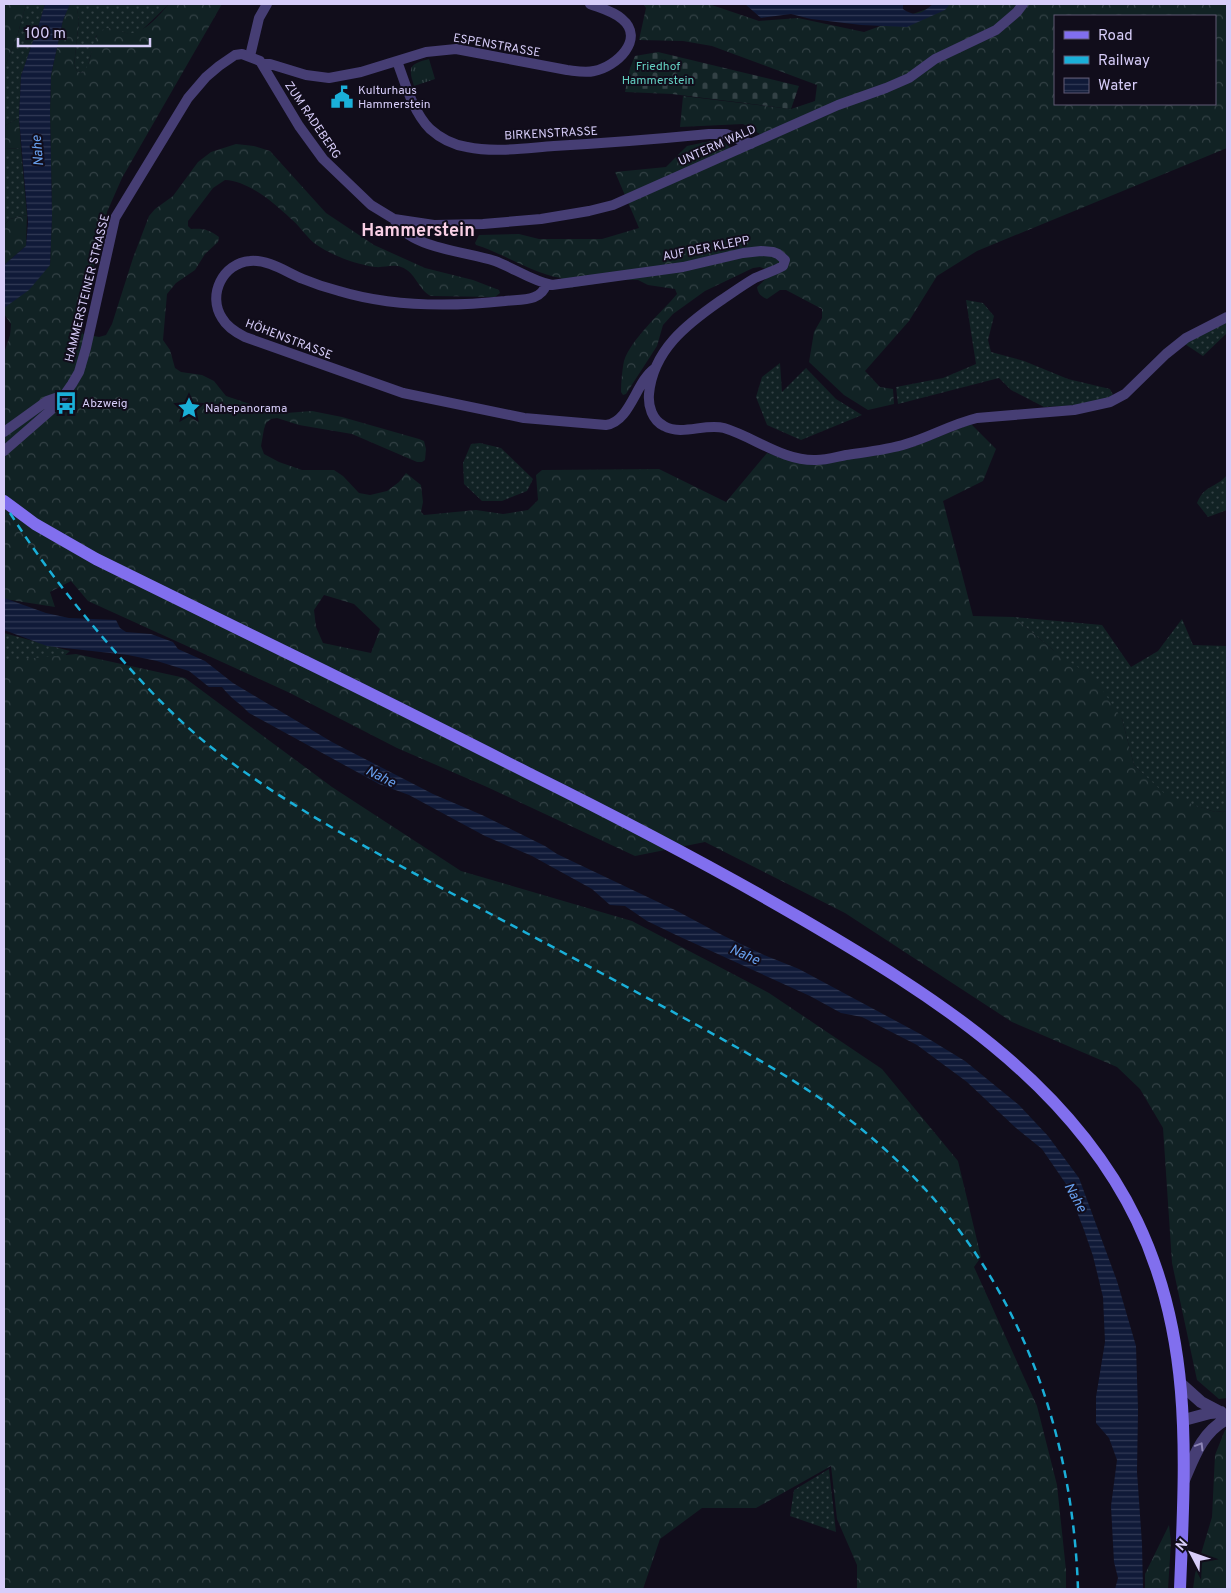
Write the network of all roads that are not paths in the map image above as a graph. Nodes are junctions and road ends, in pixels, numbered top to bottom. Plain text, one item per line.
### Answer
1 (267, 4) edge
2 (590, 4) edge
3 (1023, 4) edge
4 (250, 56) junction
5 (398, 61) junction
6 (262, 64) junction
7 (751, 144) junction
8 (394, 219) junction
9 (546, 284) junction
10 (1227, 317) edge
11 (654, 368) junction
12 (65, 394) junction
13 (613, 424) joint
14 (4, 432) edge
15 (4, 451) edge
16 (4, 501) edge
17 (1181, 1384) junction
18 (1225, 1416) edge
19 (1184, 1420) junction
20 (1184, 1480) junction
21 (1180, 1589) edge

1 - 4 street
2 - 5 street, ESPENSTRASSE
3 - 7 street, UNTERM WALD
4 - 6 street, ZUM RADEBERG
4 - 12 street, HAMMERSTEINER STRASSE
5 - 6 street, ESPENSTRASSE
5 - 7 street, BIRKENSTRASSE
6 - 8 street, ZUM RADEBERG
7 - 8 street, UNTERM WALD
8 - 9 street, ZUM RADEBERG
9 - 11 street, AUF DER KLEPP
9 - 13 street, HÖHENSTRASSE
10 - 11 street, AUF DER KLEPP
11 - 13 street, AUF DER KLEPP
12 - 14 street
12 - 15 street, HAMMERSTEINER STRASSE
16 - 17 main road
17 - 18 street
17 - 19 main road
18 - 19 street
20 -> 18 street
19 - 20 main road
20 - 21 main road

